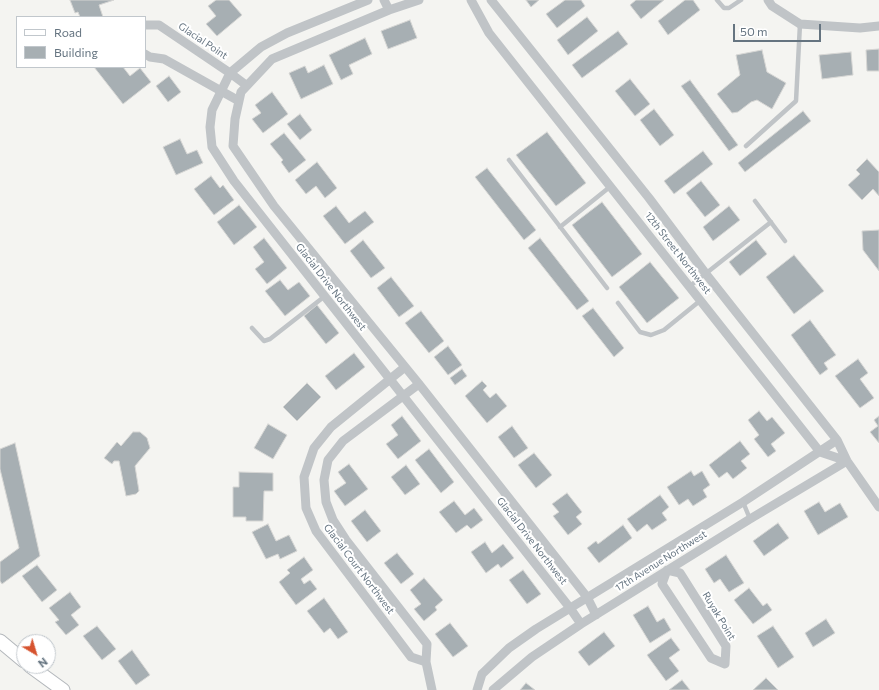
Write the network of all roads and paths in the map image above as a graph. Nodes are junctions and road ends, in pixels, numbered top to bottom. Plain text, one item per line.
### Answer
1 (368, 0) edge
2 (384, 0) edge
3 (419, 0) edge
4 (471, 0) edge
5 (491, 0) edge
6 (717, 0) edge
7 (741, 0) edge
8 (770, 3) edge
9 (389, 10) junction
10 (800, 24) junction
11 (146, 25) edge
12 (879, 26) edge
13 (146, 55) edge
14 (230, 73) junction
15 (246, 85) junction
16 (221, 91) junction
17 (239, 101) junction
18 (746, 146) dead end
19 (509, 160) dead end
20 (611, 186) junction
21 (755, 201) dead end
22 (771, 222) junction
23 (560, 227) junction
24 (785, 241) dead end
25 (706, 274) junction
26 (690, 286) junction
27 (606, 288) dead end
28 (325, 296) junction
29 (701, 300) junction
30 (618, 303) dead end
31 (252, 328) dead end
32 (405, 367) junction
33 (390, 379) junction
34 (419, 384) junction
35 (404, 396) junction
36 (837, 440) junction
37 (820, 452) junction
38 (846, 461) junction
39 (743, 502) junction
40 (879, 506) edge
41 (750, 518) junction
42 (657, 555) junction
43 (667, 570) junction
44 (586, 597) junction
45 (570, 608) junction
46 (596, 615) junction
47 (581, 624) junction
48 (0, 641) edge
49 (16, 654) edge
50 (426, 662) junction
51 (41, 674) edge
52 (63, 690) edge
53 (432, 690) edge
54 (478, 690) edge
55 (493, 690) edge

1 - 14 street, Glacial Drive Northwest
2 - 9 street
3 - 9 street
4 - 20 street, 12th Street Northwest
5 - 25 street
6 - 7 lane
8 - 10 street
9 - 15 street
10 - 12 street
10 - 18 lane
11 - 14 street, Glacial Point
13 - 16 street
14 - 15 street, Glacial Point
14 - 16 street, Glacial Drive Northwest
15 - 17 street
16 - 17 street
16 - 28 street, Glacial Drive Northwest
17 - 32 street
19 - 23 lane
20 - 23 lane
20 - 26 street, 12th Street Northwest
21 - 22 lane
22 - 24 lane
22 - 25 lane
23 - 27 lane
25 - 26 lane
25 - 36 street
26 - 29 street, 12th Street Northwest
28 - 31 lane
28 - 33 street, Glacial Drive Northwest
29 - 30 lane
29 - 37 street, 12th Street Northwest
32 - 33 street, Glacial Court Northwest
32 - 34 street
33 - 35 street, Glacial Drive Northwest
33 - 50 street, Glacial Court Northwest
34 - 35 street
34 - 44 street
35 - 45 street, Glacial Drive Northwest
35 - 50 street
36 - 37 street
36 - 38 street
37 - 38 street
37 - 39 street
38 - 40 street
38 - 41 street, 17th Avenue Northwest
39 - 41 lane
39 - 42 street
41 - 43 street, 17th Avenue Northwest
42 - 43 street
42 - 44 street
43 - 43 street, Ruyak Point
43 - 46 street, 17th Avenue Northwest
44 - 45 street
44 - 46 street
45 - 47 street, Glacial Drive Northwest
45 - 54 street
46 - 47 street, 17th Avenue Northwest
47 - 55 street, 17th Avenue Northwest
48 - 49 street
50 - 53 street
51 - 52 street

